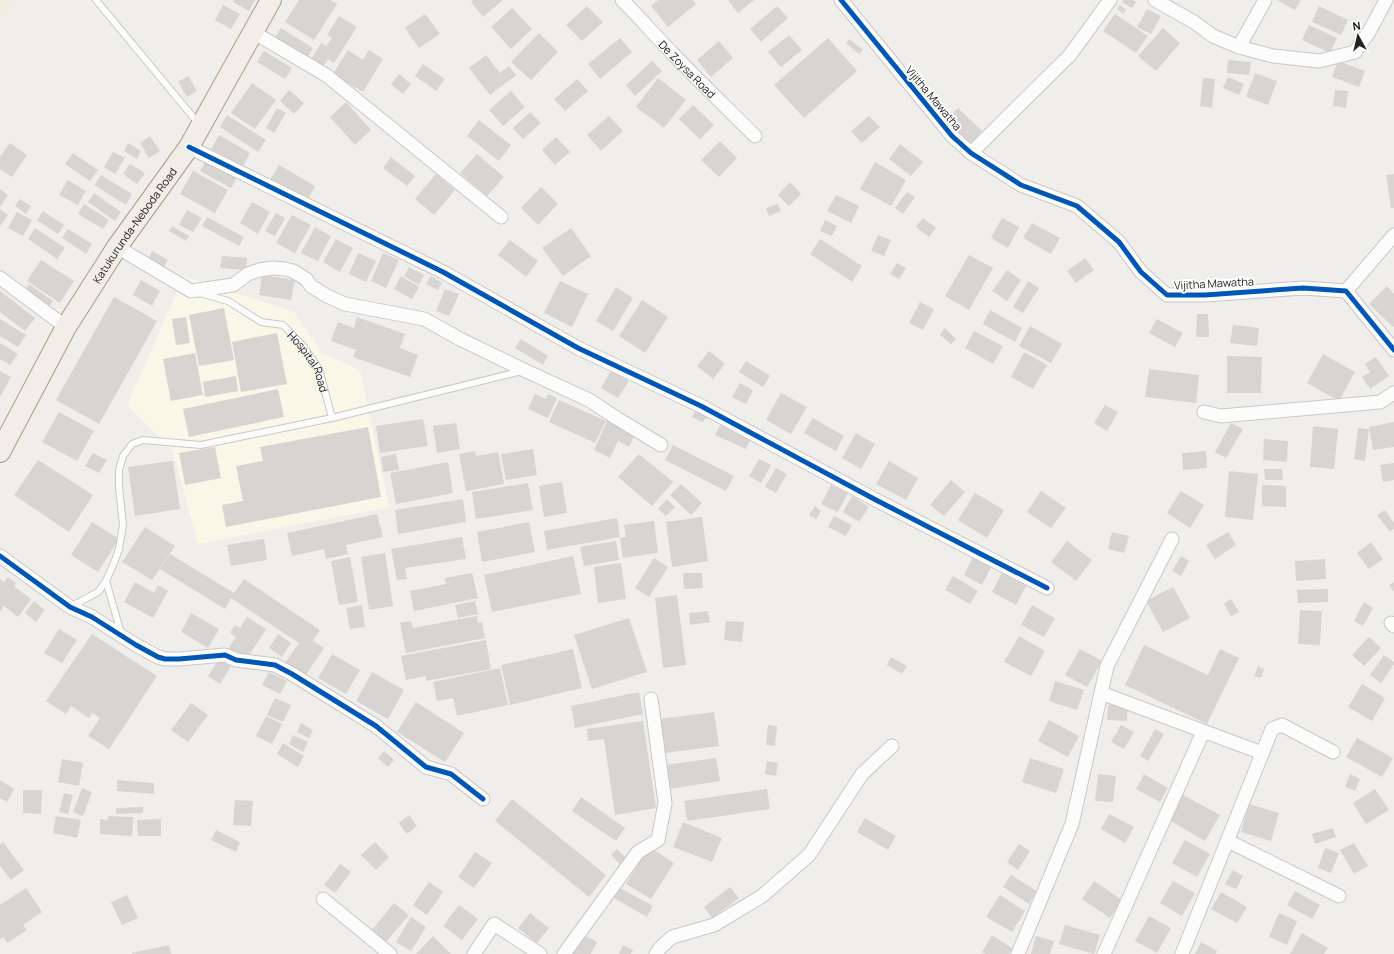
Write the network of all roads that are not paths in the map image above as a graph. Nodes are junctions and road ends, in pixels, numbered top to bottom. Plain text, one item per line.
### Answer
1 (96, 0) edge
2 (271, 0) edge
3 (622, 0) edge
4 (841, 0) edge
5 (1110, 0) edge
6 (1155, 0) edge
7 (1265, 0) edge
8 (1386, 0) edge
9 (253, 32) junction
10 (1239, 47) junction
11 (201, 126) junction
12 (755, 136) dead end
13 (189, 147) junction
14 (971, 152) junction
15 (501, 217) dead end
16 (1394, 235) edge
17 (118, 248) junction
18 (0, 278) edge
19 (190, 291) junction
20 (1346, 291) junction
21 (66, 327) junction
22 (1394, 350) edge
23 (524, 370) junction
24 (1394, 393) edge
25 (1204, 412) dead end
26 (332, 418) junction
27 (6, 427) edge
28 (661, 445) dead end
29 (0, 452) edge
30 (1172, 539) dead end
31 (0, 556) edge
32 (106, 580) junction
33 (1048, 588) dead end
34 (70, 607) junction
35 (122, 635) junction
36 (1101, 693) junction
37 (651, 699) dead end
38 (1203, 732) junction
39 (892, 746) dead end
40 (1333, 752) dead end
41 (1262, 753) junction
42 (483, 799) dead end
43 (1228, 841) junction
44 (1339, 896) dead end
45 (323, 899) dead end
46 (390, 954) edge
47 (474, 954) edge
48 (540, 954) edge
49 (564, 954) edge
50 (656, 954) edge
51 (1018, 954) edge
52 (1104, 954) edge
53 (1182, 954) edge

1 - 11 lane
2 - 9 main road, Katukurunda-Neboda Road
3 - 12 street, De Zoysa Road
4 - 14 street, Vijitha Mawatha
5 - 14 street
6 - 10 street
7 - 10 street
8 - 10 street
9 - 11 main road, Katukurunda-Neboda Road
9 - 15 street
11 - 13 main road, Katukurunda-Neboda Road
13 - 17 main road, Katukurunda-Neboda Road
13 - 33 street
14 - 20 street, Vijitha Mawatha
16 - 20 street
17 - 19 street, Hospital Road
17 - 21 main road, Katukurunda-Neboda Road
18 - 21 street
19 - 23 street
19 - 26 lane, Hospital Road
20 - 22 street
21 - 27 main road, Katukurunda-Neboda Road
23 - 26 lane
23 - 28 street
24 - 25 street
26 - 32 lane
27 - 29 main road, Katukurunda-Neboda Road
30 - 36 street
31 - 34 street
32 - 34 lane
32 - 35 lane
34 - 35 street
35 - 42 street
36 - 38 street
36 - 51 street
37 - 49 street
38 - 41 street
38 - 52 street
39 - 50 street
40 - 41 street
41 - 43 street
43 - 44 street
43 - 53 street
45 - 46 street
47 - 48 street

